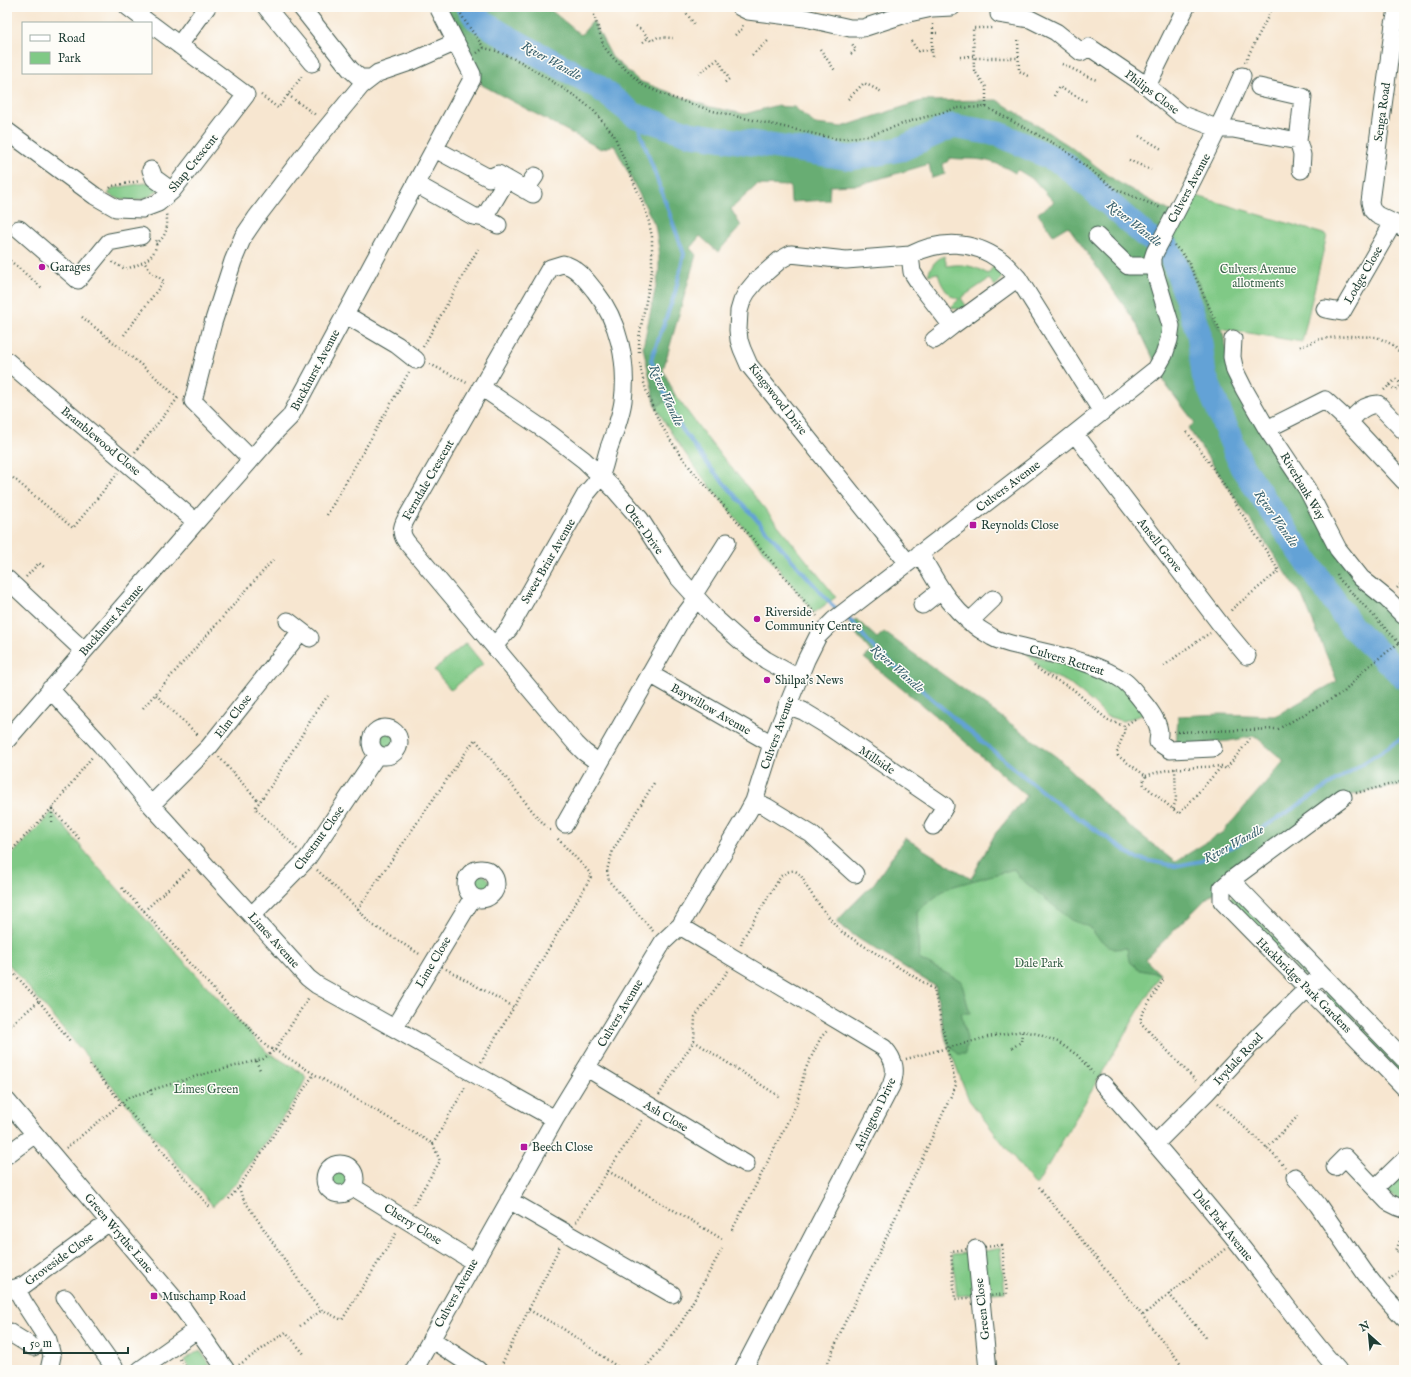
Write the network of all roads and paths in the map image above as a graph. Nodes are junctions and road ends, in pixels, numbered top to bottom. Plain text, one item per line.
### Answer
1 (128, 7) edge
2 (207, 7) edge
3 (266, 7) edge
4 (300, 7) edge
5 (438, 7) edge
6 (458, 7) edge
7 (593, 7) edge
8 (682, 7) edge
9 (740, 7) edge
10 (952, 7) edge
11 (1186, 7) edge
12 (1273, 7) edge
13 (1398, 7) edge
14 (806, 12) edge
15 (999, 16) edge
16 (147, 22) edge
17 (694, 24) dead end
18 (152, 26) edge
19 (636, 26) dead end
20 (933, 33) dead end
21 (648, 38) junction
22 (673, 38) dead end
23 (768, 40) dead end
24 (1018, 40) dead end
25 (911, 41) dead end
26 (456, 42) junction
27 (643, 42) dead end
28 (179, 46) junction
29 (484, 48) junction
30 (820, 48) dead end
31 (932, 50) junction
32 (752, 55) dead end
33 (973, 56) junction
34 (960, 57) dead end
35 (932, 58) dead end
36 (1019, 58) junction
37 (465, 60) junction
38 (312, 64) joint
39 (1062, 64) dead end
40 (836, 72) dead end
41 (698, 74) dead end
42 (1242, 76) joint
43 (1030, 77) dead end
44 (370, 78) junction
45 (1097, 80) dead end
46 (724, 83) dead end
47 (1147, 86) junction
48 (1259, 87) dead end
49 (882, 92) dead end
50 (246, 95) junction
51 (288, 95) junction
52 (1054, 96) dead end
53 (848, 99) dead end
54 (1086, 100) dead end
55 (986, 107) junction
56 (320, 119) dead end
57 (1219, 129) junction
58 (7, 131) edge
59 (1139, 136) dead end
60 (1298, 141) junction
61 (435, 149) junction
62 (1162, 149) dead end
63 (1129, 160) dead end
64 (1151, 170) dead end
65 (1301, 170) dead end
66 (153, 174) joint
67 (535, 176) dead end
68 (507, 179) junction
69 (416, 184) junction
70 (166, 196) junction
71 (100, 199) junction
72 (142, 209) junction
73 (1175, 214) junction
74 (1398, 225) edge
75 (19, 229) dead end
76 (140, 236) junction
77 (1097, 236) dead end
78 (156, 244) junction
79 (478, 249) dead end
80 (99, 253) junction
81 (910, 255) junction
82 (7, 258) edge
83 (1154, 259) junction
84 (144, 262) junction
85 (550, 268) joint
86 (1018, 278) junction
87 (42, 288) dead end
88 (1325, 309) dead end
89 (346, 315) junction
90 (82, 316) dead end
91 (952, 326) junction
92 (124, 335) dead end
93 (1233, 339) dead end
94 (934, 340) dead end
95 (1300, 347) dead end
96 (1404, 358) edge
97 (416, 359) junction
98 (7, 361) edge
99 (1403, 384) edge
100 (1390, 385) junction
101 (481, 387) junction
102 (186, 399) junction
103 (1378, 404) junction
104 (1102, 412) junction
105 (1349, 422) junction
106 (1266, 429) junction
107 (1404, 431) edge
108 (1187, 432) dead end
109 (1075, 434) junction
110 (251, 459) junction
111 (126, 462) junction
112 (600, 475) junction
113 (13, 478) dead end
114 (1404, 481) edge
115 (327, 515) dead end
116 (196, 522) junction
117 (727, 542) dead end
118 (914, 558) junction
119 (273, 560) dead end
120 (44, 568) dead end
121 (11, 583) edge
122 (941, 590) junction
123 (694, 597) junction
124 (993, 599) dead end
125 (922, 605) dead end
126 (1404, 616) edge
127 (969, 622) junction
128 (830, 624) junction
129 (1221, 625) junction
130 (300, 630) dead end
131 (1404, 639) edge
132 (494, 646) junction
133 (84, 651) junction
134 (1247, 656) dead end
135 (1031, 664) dead end
136 (1164, 666) dead end
137 (650, 674) junction
138 (798, 678) junction
139 (50, 689) junction
140 (328, 696) dead end
141 (788, 705) junction
142 (144, 708) dead end
143 (1159, 732) junction
144 (7, 740) edge
145 (772, 744) junction
146 (101, 745) junction
147 (1212, 748) dead end
148 (377, 755) dead end
149 (599, 763) junction
150 (1222, 766) dead end
151 (1175, 768) dead end
152 (1404, 782) edge
153 (654, 783) dead end
154 (1342, 796) joint
155 (754, 801) junction
156 (151, 805) junction
157 (52, 808) junction
158 (1173, 809) junction
159 (52, 822) dead end
160 (565, 824) dead end
161 (933, 826) dead end
162 (81, 841) dead end
163 (7, 855) edge
164 (307, 859) junction
165 (201, 860) junction
166 (855, 874) dead end
167 (1231, 880) junction
168 (122, 888) dead end
169 (473, 897) dead end
170 (358, 909) junction
171 (144, 911) junction
172 (252, 915) junction
173 (680, 926) junction
174 (663, 942) junction
175 (736, 960) junction
176 (433, 962) junction
177 (7, 966) edge
178 (1321, 975) junction
179 (1163, 980) dead end
180 (317, 985) junction
181 (1308, 988) junction
182 (39, 1002) junction
183 (514, 1007) junction
184 (838, 1020) junction
185 (7, 1028) edge
186 (394, 1028) junction
187 (1022, 1031) junction
188 (70, 1041) dead end
189 (694, 1041) junction
190 (947, 1048) junction
191 (1012, 1048) dead end
192 (275, 1050) junction
193 (1404, 1059) edge
194 (256, 1061) junction
195 (894, 1062) junction
196 (90, 1065) dead end
197 (587, 1068) junction
198 (261, 1072) dead end
199 (314, 1074) junction
200 (473, 1074) junction
201 (1103, 1084) joint
202 (1404, 1087) edge
203 (150, 1090) junction
204 (1207, 1092) junction
205 (152, 1095) dead end
206 (780, 1097) dead end
207 (7, 1101) edge
208 (121, 1102) junction
209 (652, 1107) junction
210 (1298, 1116) dead end
211 (555, 1119) junction
212 (35, 1134) junction
213 (1156, 1143) junction
214 (433, 1144) junction
215 (1267, 1148) junction
216 (7, 1155) edge
217 (55, 1158) junction
218 (1404, 1160) edge
219 (746, 1164) dead end
220 (1335, 1167) dead end
221 (608, 1171) junction
222 (1295, 1177) joint
223 (239, 1187) junction
224 (353, 1187) dead end
225 (1039, 1187) dead end
226 (1375, 1188) junction
227 (229, 1199) dead end
228 (509, 1200) junction
229 (211, 1209) dead end
230 (405, 1219) junction
231 (1404, 1219) edge
232 (109, 1222) junction
233 (732, 1230) dead end
234 (568, 1233) junction
235 (722, 1238) dead end
236 (1236, 1240) junction
237 (976, 1249) dead end
238 (722, 1250) dead end
239 (1404, 1253) edge
240 (474, 1262) junction
241 (1404, 1267) edge
242 (12, 1289) edge
243 (1378, 1289) junction
244 (672, 1294) dead end
245 (1169, 1294) junction
246 (65, 1298) dead end
247 (322, 1310) junction
248 (529, 1310) junction
249 (1143, 1315) junction
250 (1404, 1318) edge
251 (37, 1322) junction
252 (300, 1326) dead end
253 (198, 1329) junction
254 (7, 1332) edge
255 (1207, 1338) dead end
256 (431, 1339) junction
257 (305, 1356) dead end
258 (232, 1368) edge
259 (49, 1370) edge
260 (116, 1370) edge
261 (140, 1370) edge
262 (414, 1370) edge
263 (478, 1370) edge
264 (499, 1370) edge
265 (622, 1370) edge
266 (644, 1370) edge
267 (743, 1370) edge
268 (825, 1370) edge
269 (989, 1370) edge
270 (1186, 1370) edge
271 (1338, 1370) edge

1 - 16 street
2 - 28 street
3 - 38 street
4 - 44 street
5 - 26 street, Buckhurst Avenue
6 - 29 path
7 - 55 path
8 - 17 path
9 - 14 street
10 - 14 street
11 - 47 street
12 - 42 path
13 - 74 street, Senga Road
15 - 33 path
15 - 47 street, Philips Close
18 - 28 street
19 - 21 path
20 - 31 path
21 - 22 path
21 - 27 path
23 - 32 path
24 - 36 path
25 - 31 path
26 - 37 street, Buckhurst Avenue
26 - 44 street
28 - 50 street
29 - 37 path
29 - 128 path
30 - 40 path
31 - 35 path
33 - 34 path
33 - 36 path
33 - 55 path
36 - 43 path
37 - 61 street, Buckhurst Avenue
38 - 51 path
39 - 45 path
41 - 46 path
42 - 57 street, Culvers Avenue
44 - 102 street
47 - 57 street, Philips Close
48 - 60 street
49 - 53 path
50 - 51 path
50 - 70 street, Shap Crescent
51 - 56 path
52 - 54 path
55 - 73 path
57 - 60 street, Philips Close
57 - 73 street, Culvers Avenue
58 - 71 street, Shap Crescent
59 - 62 path
60 - 65 street
61 - 68 street
61 - 69 street, Buckhurst Avenue
63 - 64 path
66 - 70 street
66 - 71 path
67 - 68 street
68 - 69 street
69 - 89 street, Buckhurst Avenue
70 - 72 street, Shap Crescent
70 - 78 path
71 - 72 street, Shap Crescent
72 - 76 street
73 - 83 street, Culvers Avenue
74 - 88 street, Lodge Close
75 - 80 street
76 - 78 path
76 - 80 street
77 - 83 street
78 - 84 path
79 - 97 path
80 - 84 path
81 - 86 street
81 - 91 street
81 - 118 street, Kingswood Drive
82 - 87 path
83 - 104 street, Culvers Avenue
84 - 92 path
85 - 101 street, Ferndale Crescent
85 - 112 street, Sweet Briar Avenue
86 - 91 street
86 - 104 street
89 - 97 street
89 - 110 street, Buckhurst Avenue
90 - 102 path
91 - 94 street
93 - 106 street, Riverbank Way
95 - 96 path
97 - 101 path
97 - 115 path
98 - 111 street, Bramblewood Close
99 - 100 path
99 - 100 path
100 - 103 path
101 - 112 street, Otter Drive
101 - 132 street, Ferndale Crescent
102 - 110 street
102 - 111 path
103 - 105 street
103 - 107 street
104 - 109 street, Culvers Avenue
105 - 106 street
105 - 114 street
106 - 126 street, Riverbank Way
108 - 129 path
109 - 118 street, Culvers Avenue
109 - 129 street, Ansell Grove
110 - 116 street, Buckhurst Avenue
111 - 113 path
111 - 116 street, Bramblewood Close
112 - 123 street, Otter Drive
112 - 132 street, Sweet Briar Avenue
116 - 133 street, Buckhurst Avenue
117 - 123 street
118 - 122 street, Culvers Retreat
118 - 128 street, Culvers Avenue
119 - 142 path
120 - 121 path
121 - 133 street
122 - 125 street
122 - 127 street, Culvers Retreat
123 - 137 street
123 - 138 street, Otter Drive
124 - 127 street
127 - 143 street, Culvers Retreat
128 - 138 street, Culvers Avenue
129 - 134 street, Ansell Grove
129 - 136 path
130 - 156 street, Elm Close
131 - 143 path
132 - 149 street, Ferndale Crescent
133 - 139 street, Buckhurst Avenue
135 - 158 path
137 - 145 street, Baywillow Avenue
137 - 149 street
138 - 141 street, Culvers Avenue
139 - 144 street, Buckhurst Avenue
139 - 146 street, Limes Avenue
140 - 164 path
141 - 145 street, Culvers Avenue
141 - 161 street, Millside
143 - 147 street, Culvers Retreat
145 - 155 street, Culvers Avenue
146 - 156 street, Limes Avenue
146 - 157 path
148 - 164 street, Chestnut Close
149 - 160 street
150 - 158 path
151 - 158 path
152 - 154 path
153 - 174 path
154 - 167 street, Hackbridge Park Gardens
155 - 166 street
155 - 173 street, Culvers Avenue
156 - 165 street, Limes Avenue
157 - 159 path
157 - 162 path
157 - 163 path
164 - 170 path
164 - 172 street, Chestnut Close
165 - 171 path
165 - 172 street, Limes Avenue
167 - 178 street, Hackbridge Park Gardens
167 - 181 street, Hackbridge Park Gardens
168 - 171 path
169 - 176 street, Lime Close
170 - 176 path
170 - 183 path
171 - 192 path
172 - 180 street, Limes Avenue
173 - 174 street, Culvers Avenue
173 - 175 street, Arlington Drive
174 - 197 street, Culvers Avenue
175 - 184 street, Arlington Drive
175 - 189 path
175 - 190 path
176 - 183 path
176 - 186 street, Lime Close
177 - 182 path
178 - 181 street, Ivydale Road
178 - 193 street, Hackbridge Park Gardens
179 - 204 path
180 - 186 street, Limes Avenue
180 - 192 path
181 - 202 street, Hackbridge Park Gardens
181 - 204 street, Ivydale Road
182 - 185 path
182 - 188 path
183 - 200 path
184 - 195 street, Arlington Drive
184 - 233 path
186 - 200 street, Limes Avenue
187 - 190 path
187 - 191 path
187 - 201 path
189 - 206 path
189 - 209 path
190 - 195 path
190 - 268 path
192 - 194 path
192 - 199 path
194 - 198 path
194 - 203 path
195 - 267 street, Arlington Drive
196 - 208 path
197 - 209 street, Ash Close
197 - 211 street, Culvers Avenue
199 - 214 path
199 - 223 path
200 - 211 street, Limes Avenue
200 - 214 path
201 - 213 street, Dale Park Avenue
203 - 205 path
203 - 208 path
204 - 213 street, Ivydale Road
204 - 215 path
207 - 212 street, Green Wrythe Lane
208 - 217 path
208 - 229 path
209 - 219 street, Ash Close
209 - 221 path
210 - 215 path
211 - 228 street, Culvers Avenue
212 - 216 street
212 - 217 street, Green Wrythe Lane
213 - 236 street, Dale Park Avenue
214 - 230 path
215 - 222 path
217 - 232 street, Green Wrythe Lane
218 - 226 street
220 - 226 street
221 - 234 path
221 - 235 path
222 - 243 street
223 - 227 path
223 - 247 path
224 - 230 street, Cherry Close
225 - 249 path
226 - 231 street
228 - 234 street
228 - 240 street, Culvers Avenue
230 - 240 street, Cherry Close
230 - 247 path
231 - 239 path
232 - 242 street, Groveside Close
232 - 253 street, Green Wrythe Lane
234 - 244 street
234 - 248 path
236 - 245 path
236 - 271 street, Dale Park Avenue
237 - 269 street, Green Close
238 - 266 path
240 - 256 street, Culvers Avenue
241 - 243 path
242 - 251 street
243 - 250 street
245 - 249 path
245 - 255 path
246 - 260 street
247 - 252 path
248 - 264 path
248 - 265 path
249 - 270 path
251 - 254 street
251 - 259 street
253 - 258 street, Green Wrythe Lane
253 - 261 street
256 - 262 street, Culvers Avenue
256 - 263 street
257 - 258 path

